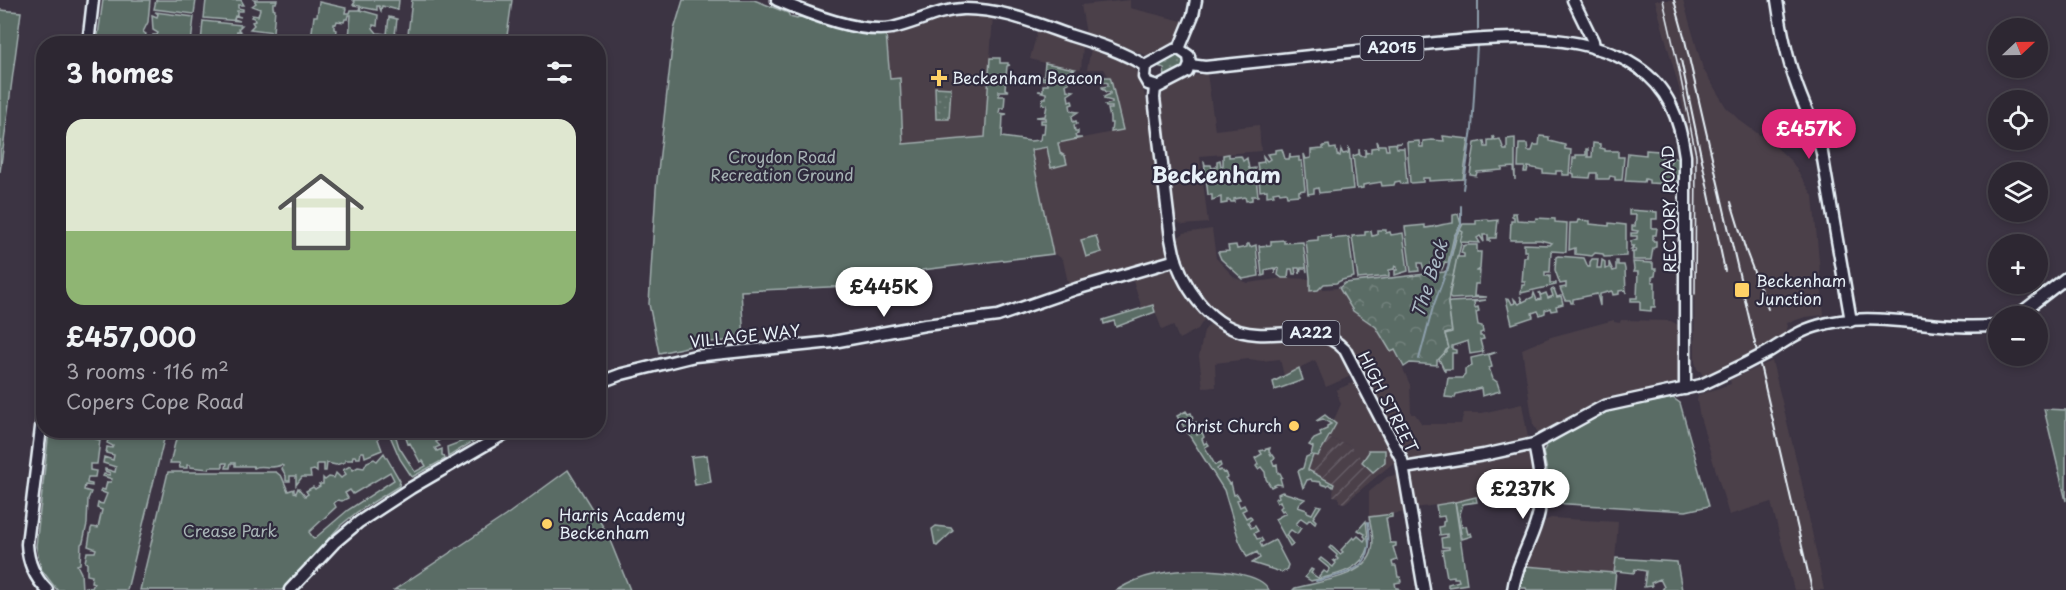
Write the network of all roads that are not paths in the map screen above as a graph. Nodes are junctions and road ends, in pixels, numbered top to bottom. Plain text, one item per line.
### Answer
1 (93, 0) edge
2 (777, 0) edge
3 (1196, 0) edge
4 (1573, 0) edge
5 (1778, 0) edge
6 (89, 36) edge
7 (1594, 48) junction
8 (1179, 49) junction
9 (1190, 65) junction
10 (1145, 66) junction
11 (1155, 87) junction
12 (1176, 260) junction
13 (2066, 278) edge
14 (2030, 306) edge
15 (1851, 321) junction
16 (1988, 326) edge
17 (606, 380) edge
18 (1686, 389) junction
19 (40, 438) edge
20 (497, 438) edge
21 (1534, 444) junction
22 (1404, 468) junction
23 (45, 588) edge
24 (290, 590) edge
25 (1424, 590) edge
26 (1513, 590) edge

1 - 6 main road
2 - 10 main road
3 - 8 main road
4 - 7 main road
5 - 15 main road
7 - 9 main road, RECTORY ROAD / A2015
7 - 18 main road, RECTORY ROAD / A2015
8 - 9 main road
8 - 10 main road
9 - 11 main road
10 - 11 main road
11 - 12 main road, HIGH STREET / A222
12 - 17 main road, VILLAGE WAY
12 - 22 main road, HIGH STREET / A222
13 - 14 main road
15 - 16 main road, HIGH STREET
15 - 18 main road, HIGH STREET, bridge
18 - 21 main road, HIGH STREET
19 - 23 main road
20 - 24 main road
21 - 22 main road, HIGH STREET
21 - 26 main road
22 - 25 main road, A222

